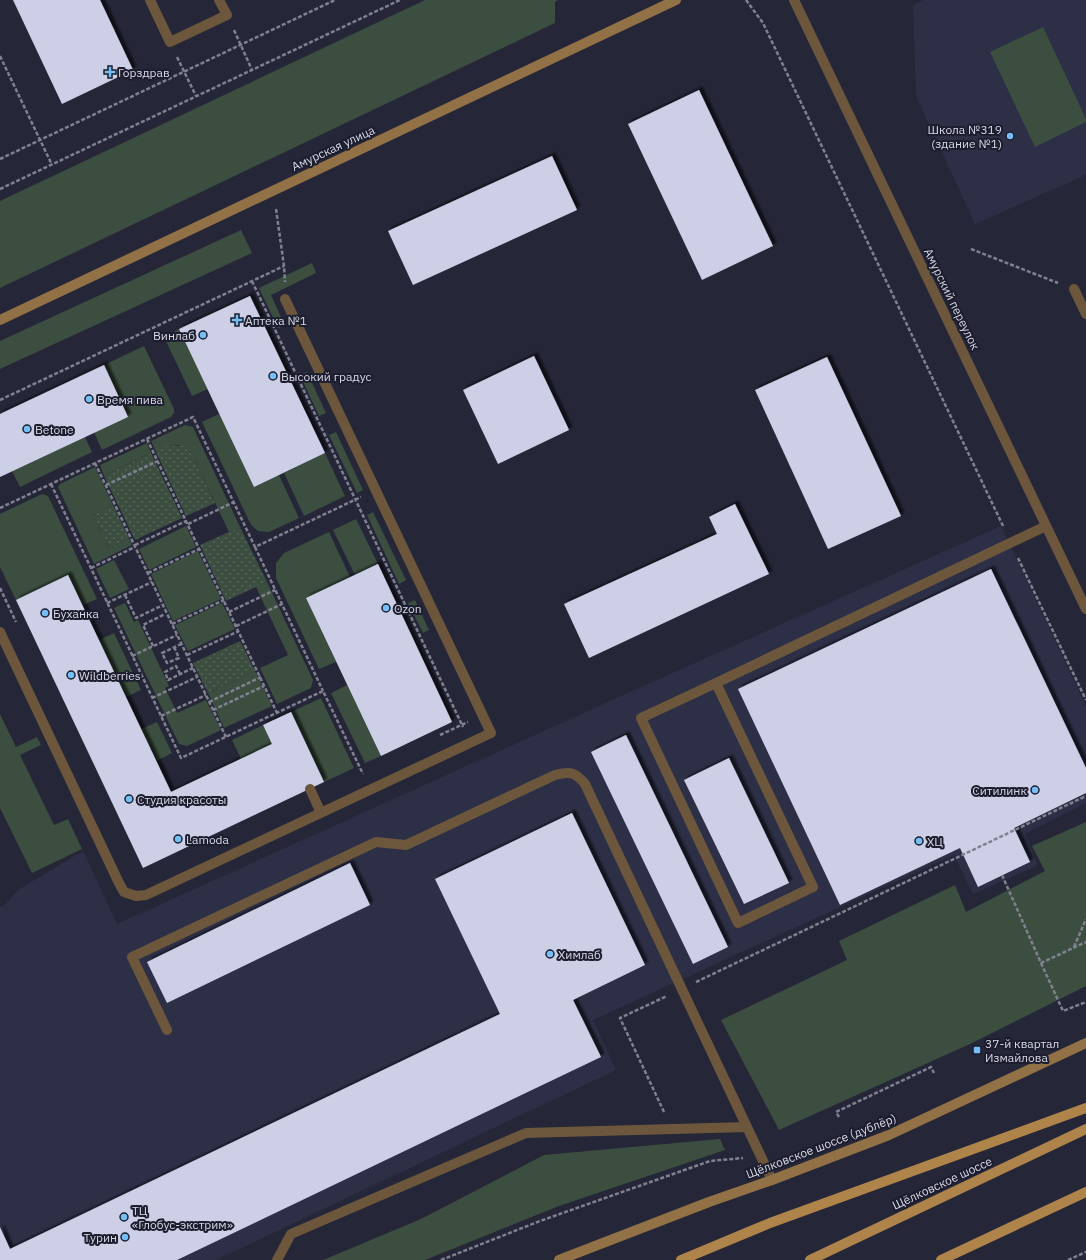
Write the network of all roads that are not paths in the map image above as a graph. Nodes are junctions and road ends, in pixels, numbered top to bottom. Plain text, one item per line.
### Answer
1 (150, 0) edge
2 (219, 0) edge
3 (676, 0) edge
4 (794, 0) edge
5 (1074, 289) road end
6 (285, 300) road end
7 (1086, 314) edge
8 (0, 320) edge
9 (1046, 526) junction
10 (1086, 609) edge
11 (0, 632) edge
12 (716, 683) junction
13 (310, 789) dead end
14 (321, 813) junction
15 (167, 1030) dead end
16 (1086, 1043) edge
17 (1086, 1108) edge
18 (747, 1127) junction
19 (1086, 1129) edge
20 (772, 1180) junction
21 (1086, 1192) edge
22 (277, 1260) edge
23 (559, 1260) edge
24 (681, 1260) edge
25 (810, 1260) edge
26 (941, 1260) edge

1 - 2 street
3 - 8 street, Амурская улица
4 - 9 street, Амурский переулок
5 - 7 street
6 - 14 street
9 - 10 street, Амурский переулок
9 - 12 street
11 - 14 street
12 - 12 street
13 - 14 street
15 - 18 street
16 - 20 street, Щёлковское шоссе (дублёр)
17 - 24 main road
18 - 20 street
18 - 22 street
19 - 25 main road, Щёлковское шоссе
20 - 23 street, Щёлковское шоссе (дублёр)
21 - 26 main road

